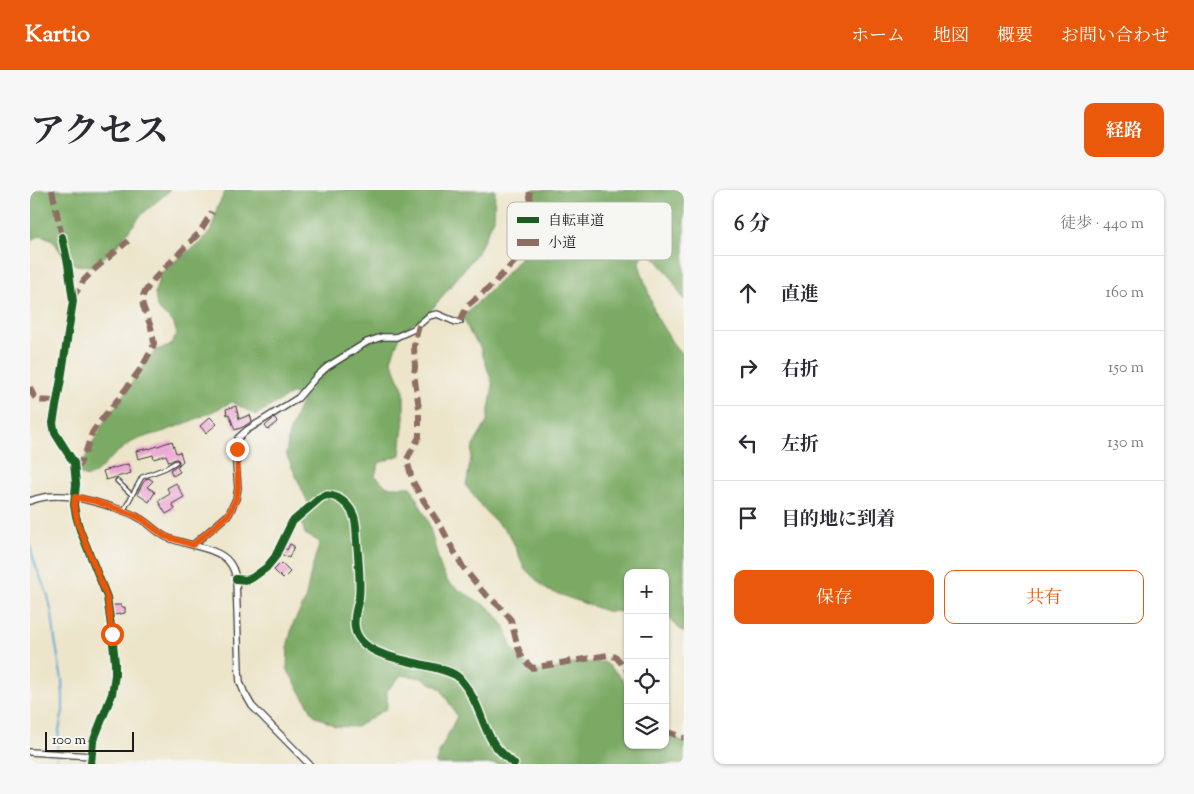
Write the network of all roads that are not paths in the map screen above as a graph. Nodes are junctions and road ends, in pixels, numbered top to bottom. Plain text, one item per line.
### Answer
1 (62, 237) dead end
2 (460, 321) dead end
3 (176, 462) dead end
4 (117, 481) dead end
5 (132, 494) junction
6 (75, 497) junction
7 (30, 501) edge
8 (124, 511) junction
9 (193, 545) junction
10 (236, 579) junction
11 (30, 752) edge
12 (91, 756) junction
13 (91, 764) edge
14 (309, 764) edge
15 (514, 764) edge

1 - 6 street
2 - 9 street
3 - 5 lane
4 - 5 lane
5 - 8 lane
6 - 7 street
6 - 8 street
6 - 12 street
8 - 9 street
9 - 10 street
10 - 14 street
10 - 15 street
11 - 12 street
12 - 13 street

